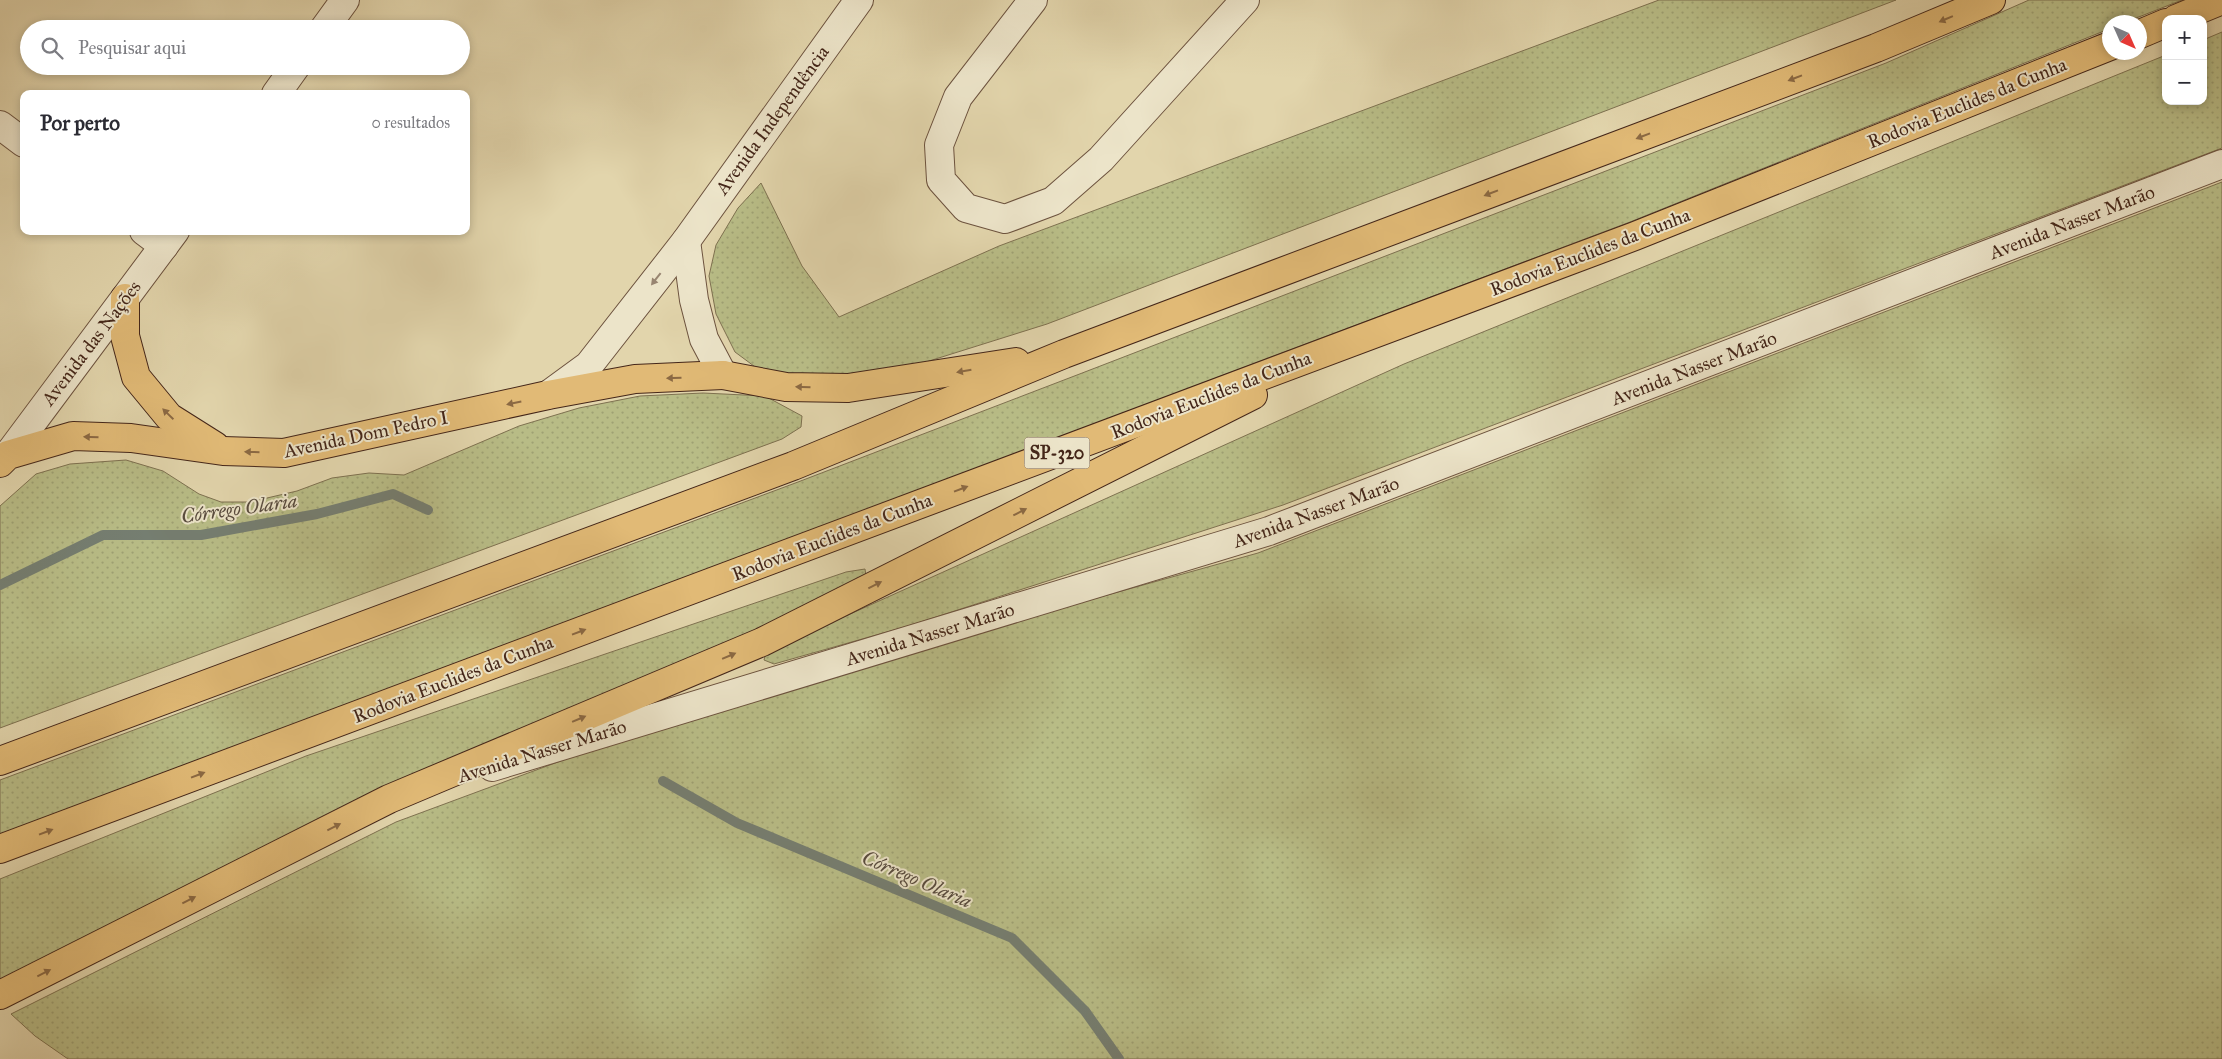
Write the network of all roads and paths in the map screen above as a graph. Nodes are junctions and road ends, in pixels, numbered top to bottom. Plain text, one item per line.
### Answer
1 (345, 0) edge
2 (859, 0) edge
3 (1033, 0) edge
4 (1245, 0) edge
5 (1991, 0) edge
6 (2222, 0) edge
7 (2186, 15) edge
8 (331, 20) edge
9 (2162, 25) edge
10 (2147, 31) edge
11 (2102, 49) edge
12 (290, 75) edge
13 (279, 90) edge
14 (0, 125) edge
15 (20, 140) edge
16 (2222, 164) edge
17 (161, 236) edge
18 (686, 240) junction
19 (125, 298) junction
20 (1384, 330) junction
21 (1064, 354) junction
22 (723, 375) junction
23 (548, 395) junction
24 (223, 451) junction
25 (4, 459) edge
26 (0, 761) edge
27 (389, 799) junction
28 (0, 849) edge
29 (0, 995) edge

1 - 8 street
2 - 18 street, Avenida Independência
3 - 4 street
5 -> 21 main road
6 - 7 main road
9 - 10 main road
11 - 20 main road, Rodovia Euclides da Cunha / SP-320
12 - 13 street
14 - 15 street
16 - 27 street, Avenida Nasser Marão
17 - 19 street, Avenida das Nações
18 - 22 street
18 -> 23 street, Avenida Independência
24 -> 19 main road
19 - 25 street, Avenida das Nações
27 -> 20 main road
28 -> 20 main road, Rodovia Euclides da Cunha / SP-320
21 -> 22 main road, Avenida Dom Pedro I
21 - 26 main road
22 -> 23 main road, Avenida Dom Pedro I
23 -> 24 main road, Avenida Dom Pedro I
24 -> 25 main road, Avenida Dom Pedro I
29 -> 27 main road

